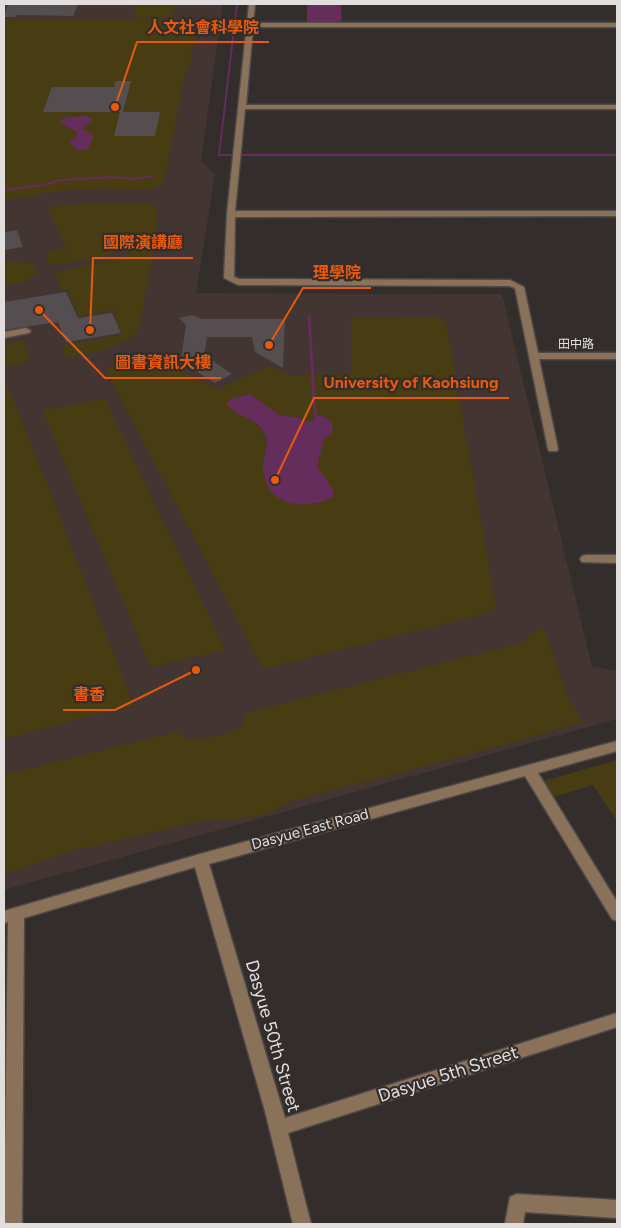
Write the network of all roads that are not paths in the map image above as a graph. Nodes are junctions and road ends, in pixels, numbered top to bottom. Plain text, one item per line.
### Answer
1 (252, 4) edge
2 (249, 25) junction
3 (617, 25) edge
4 (242, 107) junction
5 (617, 107) edge
6 (617, 213) edge
7 (231, 214) junction
8 (26, 331) dead end
9 (4, 335) edge
10 (534, 356) junction
11 (617, 356) edge
12 (553, 449) dead end
13 (586, 559) dead end
14 (617, 559) edge
15 (617, 746) edge
16 (528, 769) junction
17 (200, 860) junction
18 (10, 915) edge
19 (617, 915) edge
20 (617, 1020) edge
21 (9, 1122) edge
22 (279, 1128) junction
23 (617, 1209) edge
24 (13, 1224) edge
25 (302, 1224) edge
26 (514, 1224) edge

1 - 2 street
2 - 3 street
2 - 4 street
4 - 5 street
4 - 7 street
6 - 7 street
7 - 10 street
8 - 9 street
10 - 11 street, 田中路
10 - 12 street
13 - 14 street
15 - 16 street, Dasyue East Road
16 - 17 street, Dasyue East Road
16 - 19 street
17 - 18 street, Dasyue East Road
17 - 22 street, Dasyue 50th Street
18 - 21 street
20 - 22 street, Dasyue 5th Street
21 - 24 street
22 - 25 street, Dasyue 50th Street
23 - 26 street

